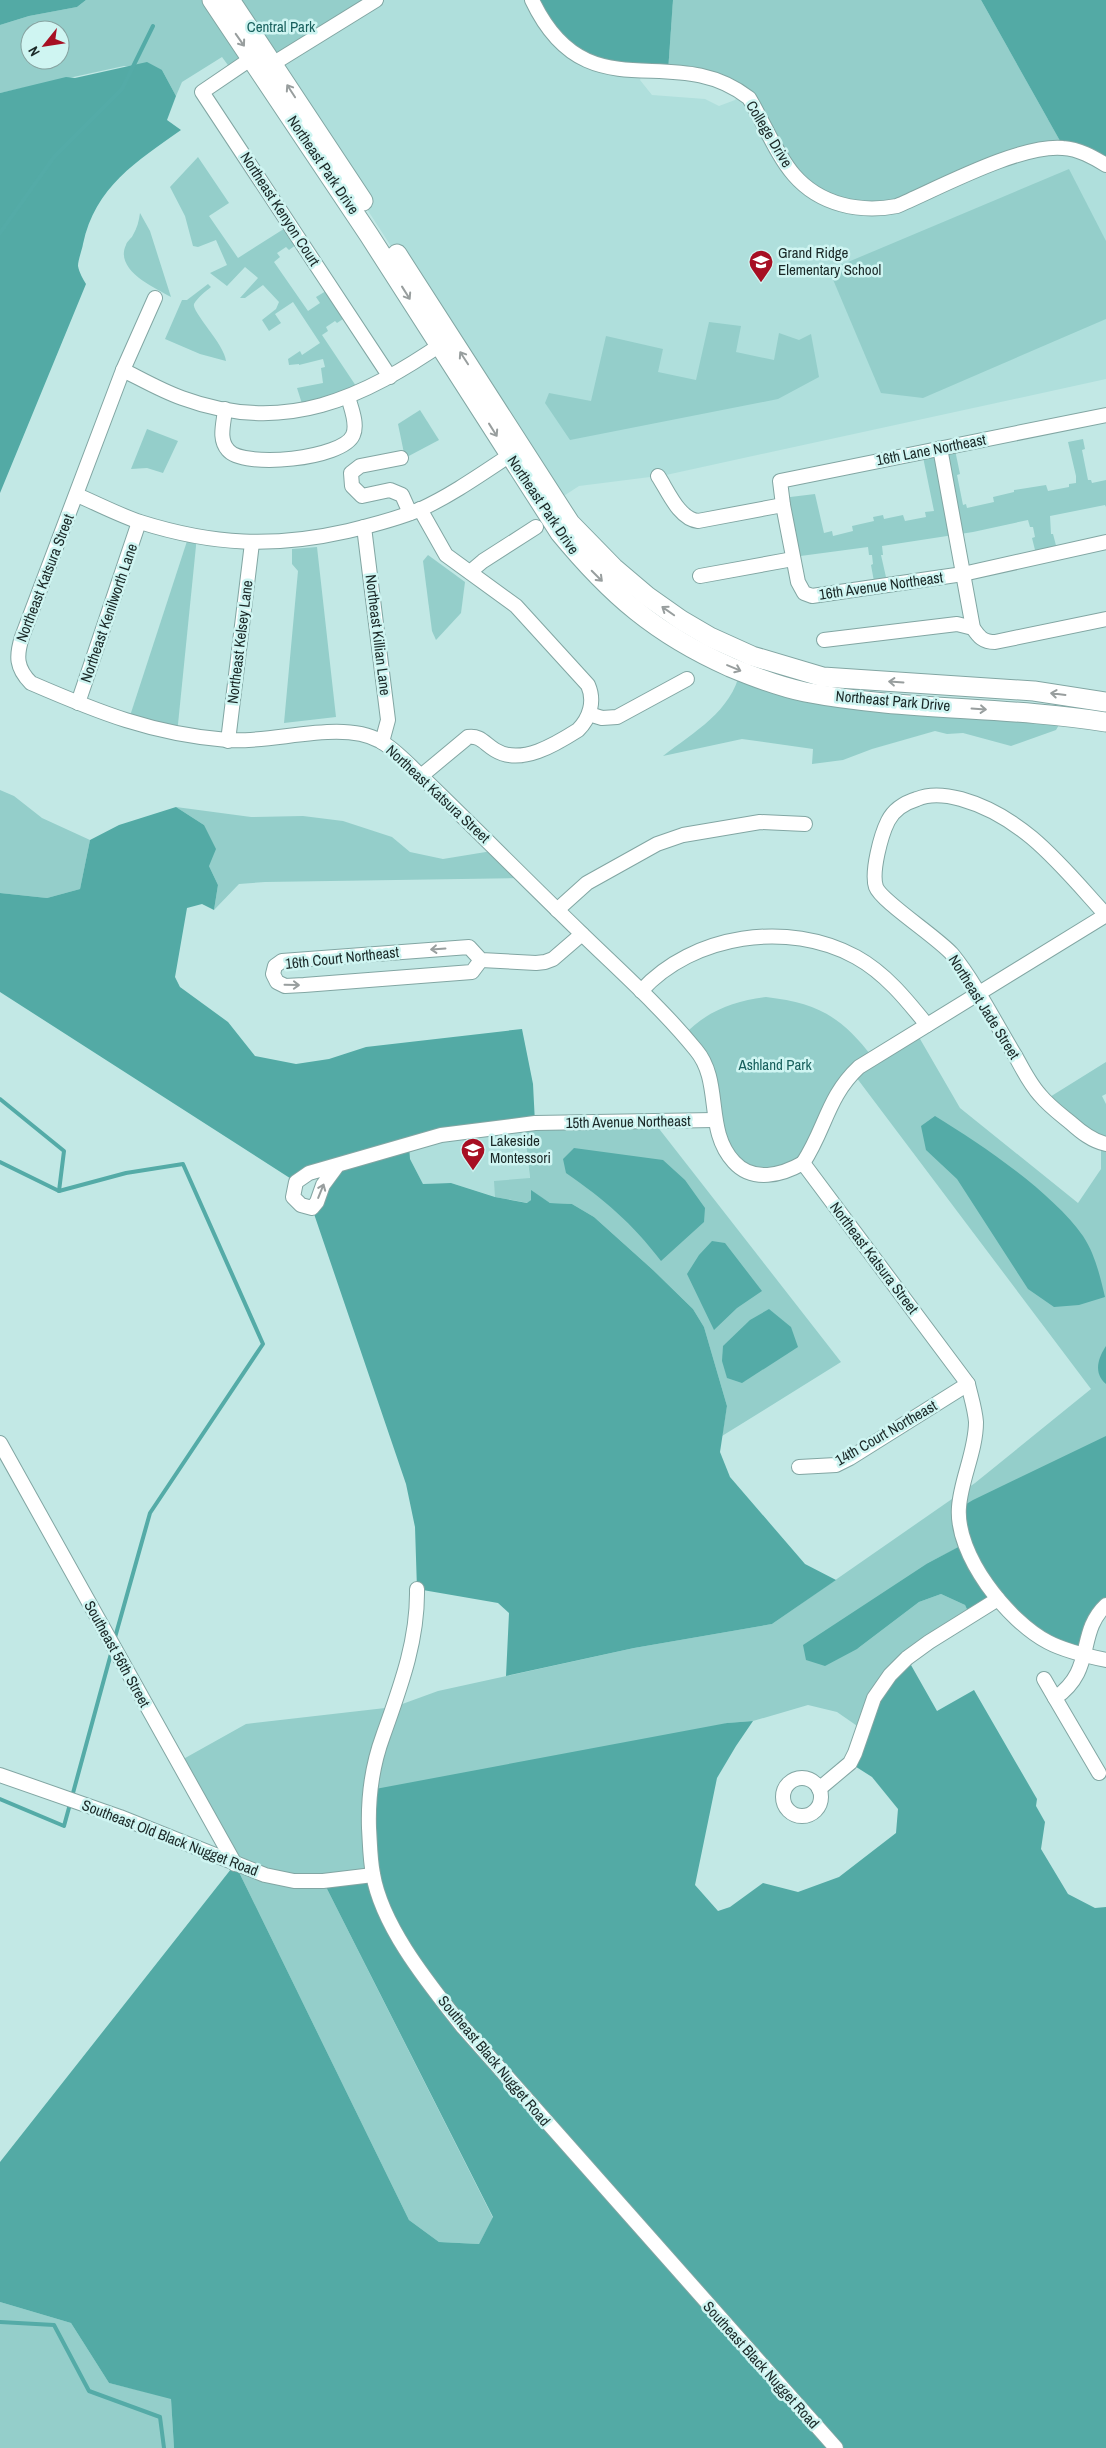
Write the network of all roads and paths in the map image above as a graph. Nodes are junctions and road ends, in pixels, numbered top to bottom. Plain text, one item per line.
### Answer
1 (212, 0) edge
2 (230, 0) edge
3 (376, 0) edge
4 (532, 0) edge
5 (262, 64) junction
6 (1106, 165) edge
7 (155, 298) dead end
8 (446, 341) junction
9 (123, 370) junction
10 (390, 377) junction
11 (348, 397) junction
12 (225, 409) junction
13 (1106, 415) edge
14 (940, 448) junction
15 (516, 452) junction
16 (401, 458) dead end
17 (658, 476) dead end
18 (77, 495) junction
19 (784, 505) junction
20 (415, 511) junction
21 (139, 522) junction
22 (536, 527) dead end
23 (364, 528) junction
24 (1106, 542) edge
25 (252, 543) junction
26 (794, 559) junction
27 (470, 572) junction
28 (963, 574) junction
29 (700, 576) dead end
30 (1106, 619) edge
31 (973, 628) junction
32 (824, 640) dead end
33 (687, 678) dead end
34 (1106, 702) edge
35 (78, 703) junction
36 (589, 714) junction
37 (1106, 722) edge
38 (228, 741) junction
39 (382, 742) junction
40 (421, 776) junction
41 (805, 824) dead end
42 (557, 910) junction
43 (1106, 915) edge
44 (582, 934) junction
45 (481, 960) junction
46 (641, 991) junction
47 (978, 993) junction
48 (927, 1025) junction
49 (714, 1120) junction
50 (1106, 1144) edge
51 (803, 1163) junction
52 (338, 1166) dead end
53 (968, 1384) junction
54 (0, 1443) edge
55 (799, 1467) dead end
56 (417, 1589) dead end
57 (998, 1599) junction
58 (1106, 1605) edge
59 (1085, 1655) junction
60 (1106, 1660) edge
61 (1044, 1679) dead end
62 (1055, 1698) junction
63 (1099, 1773) dead end
64 (0, 1775) edge
65 (820, 1789) dead end
66 (235, 1864) junction
67 (373, 1875) junction
68 (836, 2448) edge

1 -> 5 street, Northeast Park Drive
2 - 5 street, Northeast Park Drive
3 - 5 street
4 - 6 street, College Drive
5 - 8 street, Northeast Park Drive
5 - 10 street, Northeast Kenyon Court
7 - 9 street, Northeast Katsura Street
8 - 10 street
8 - 15 street, Northeast Park Drive
9 - 12 street
9 - 18 street, Northeast Katsura Street
10 - 11 street
11 - 12 street
11 - 12 street
13 - 14 street, 16th Lane Northeast
14 - 19 street, 16th Lane Northeast
14 - 28 street
15 - 20 street
34 -> 15 street, Northeast Park Drive
15 -> 37 street, Northeast Park Drive
16 - 20 street
17 - 19 street
18 - 21 street
18 - 35 street, Northeast Katsura Street
19 - 26 street, 16th Avenue Northeast
20 - 23 street
20 - 27 street
21 - 25 street
21 - 35 street, Northeast Kenilworth Lane
22 - 27 street
23 - 25 street
23 - 39 street, Northeast Killian Lane
24 - 28 street, 16th Avenue Northeast
25 - 38 street, Northeast Kelsey Lane
26 - 28 street, 16th Avenue Northeast
26 - 29 street
27 - 36 street
28 - 31 street
30 - 31 street
31 - 32 street
33 - 36 street
35 - 38 street, Northeast Katsura Street
36 - 40 street
38 - 39 street, Northeast Katsura Street
39 - 40 street, Northeast Katsura Street
40 - 42 street, Northeast Katsura Street
41 - 42 street
42 - 44 street, Northeast Katsura Street
43 - 47 street
43 - 47 street, Northeast Jade Street
44 - 45 street
44 - 46 street, Northeast Katsura Street
45 -> 45 street, 16th Court Northeast
46 - 48 street
46 - 49 street, Northeast Katsura Street
47 - 48 street
47 - 50 street, Northeast Jade Street
48 - 51 street
49 - 51 street, Northeast Katsura Street
49 - 52 street, 15th Avenue Northeast
51 - 53 street, Northeast Katsura Street
53 - 55 street, 14th Court Northeast
53 - 57 street, Northeast Katsura Street
54 - 66 street, Southeast 56th Street
56 - 67 street, Southeast Black Nugget Road
57 - 59 street, Northeast Katsura Street
57 - 65 street
58 - 59 street
59 - 60 street, Northeast Katsura Street
59 - 62 street
61 - 62 street
62 - 63 street
64 - 66 street, Southeast Old Black Nugget Road
66 - 67 street, Southeast Old Black Nugget Road
67 - 68 street, Southeast Black Nugget Road

